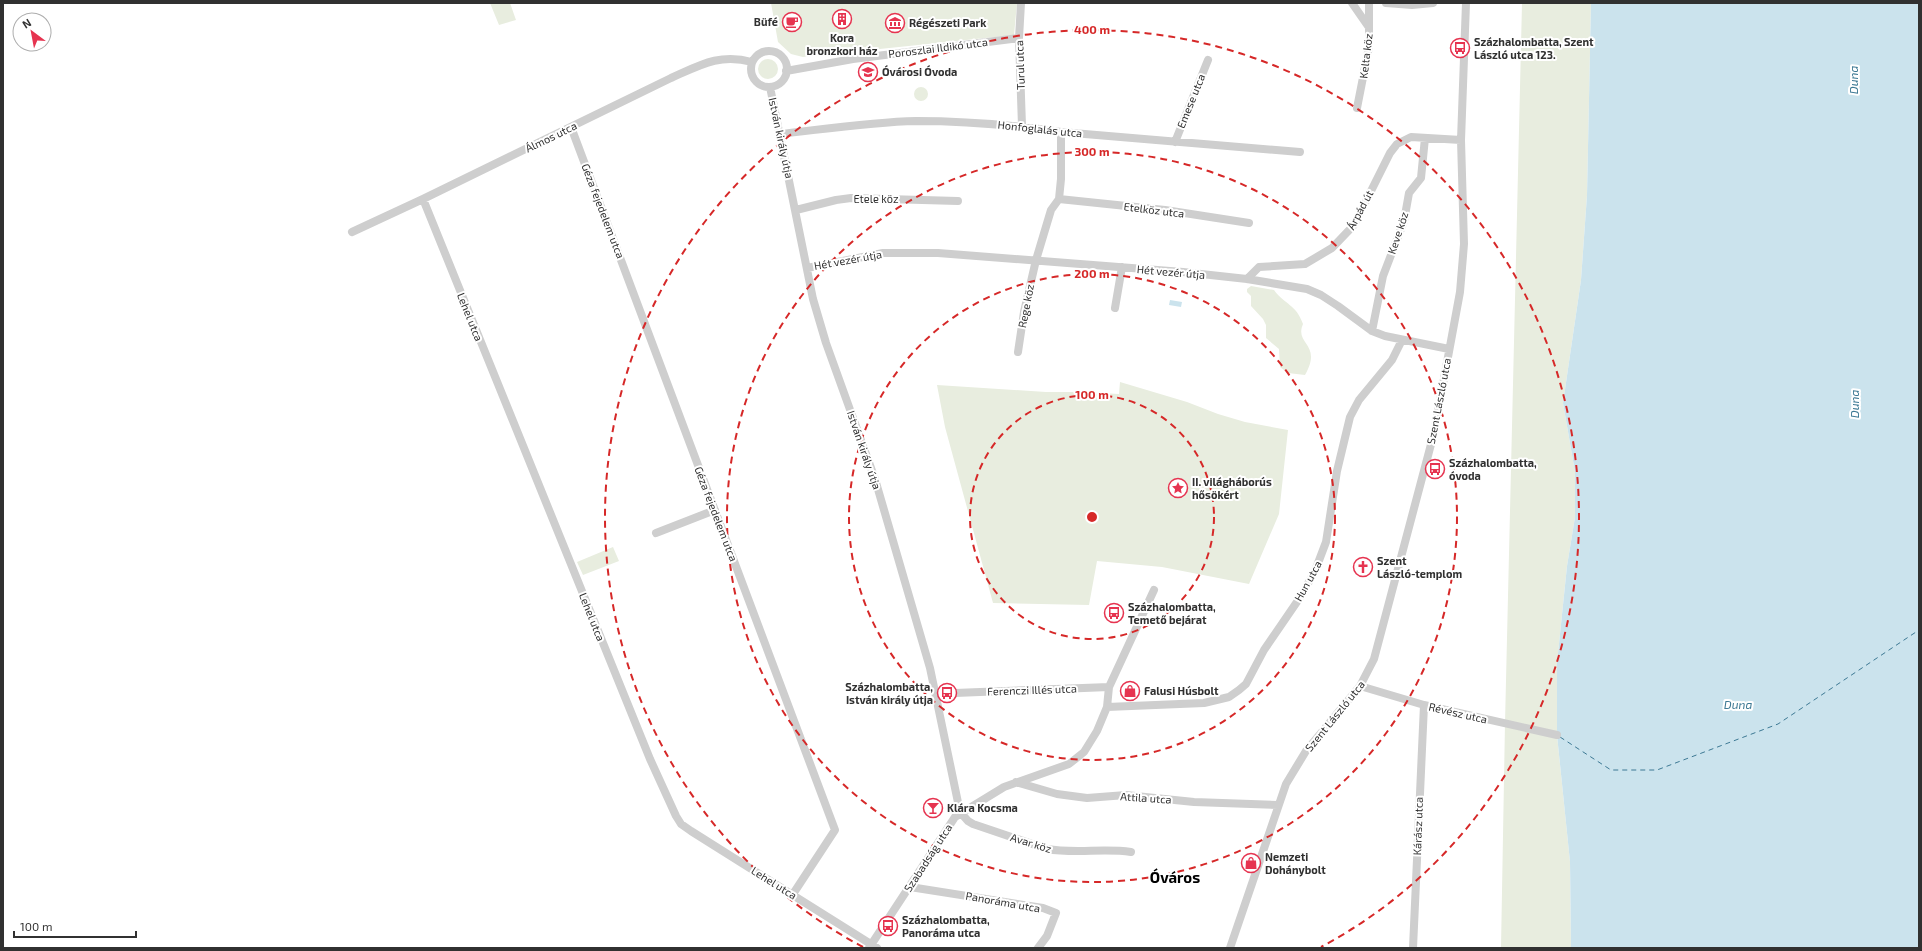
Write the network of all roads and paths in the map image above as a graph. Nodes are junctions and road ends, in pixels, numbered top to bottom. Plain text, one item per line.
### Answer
1 (1021, 3) edge
2 (1352, 3) edge
3 (1369, 3) edge
4 (1386, 3) edge
5 (1433, 3) edge
6 (1466, 3) edge
7 (1369, 26) junction
8 (1019, 38) junction
9 (1208, 60) dead end
10 (752, 62) junction
11 (786, 71) junction
12 (770, 87) junction
13 (1356, 108) dead end
14 (1022, 126) junction
15 (571, 127) junction
16 (1061, 132) junction
17 (780, 134) junction
18 (1424, 138) junction
19 (1461, 140) junction
20 (1175, 142) junction
21 (1300, 152) dead end
22 (1059, 198) junction
23 (423, 199) junction
24 (958, 201) dead end
25 (796, 210) junction
26 (1249, 223) dead end
27 (352, 232) dead end
28 (1036, 260) junction
29 (1122, 267) junction
30 (807, 268) junction
31 (1247, 280) junction
32 (1115, 308) dead end
33 (1372, 331) junction
34 (1402, 340) junction
35 (1449, 349) junction
36 (1018, 352) dead end
37 (715, 510) junction
38 (656, 533) dead end
39 (1154, 590) dead end
40 (1360, 686) junction
41 (1109, 687) junction
42 (955, 693) dead end
43 (1424, 705) junction
44 (1107, 707) junction
45 (1557, 735) dead end
46 (1016, 782) junction
47 (1278, 805) junction
48 (960, 812) junction
49 (1131, 852) dead end
50 (910, 887) junction
51 (793, 894) junction
52 (872, 947) edge
53 (1038, 948) edge
54 (1230, 948) edge
55 (1413, 948) edge

1 - 8 street, Turul utca
2 - 7 street
3 - 7 street, Kelta köz
4 - 5 street
6 - 19 street, Szent László utca
7 - 13 street, Kelta köz
8 - 11 street, Poroszlai Ildikó utca
8 - 14 street, Turul utca
9 - 20 street, Emese utca
10 - 11 street
10 - 12 street
10 - 15 street, Álmos utca
11 - 12 street
12 - 17 street, István király útja
14 - 16 street, Honfoglalás utca
14 - 17 street, Honfoglalás utca
15 - 23 street, Álmos utca
15 - 37 street, Géza fejedelem utca
16 - 20 street, Honfoglalás utca
16 - 22 street
17 - 25 street, István király útja
18 - 19 street, Árpád út
18 - 31 street, Árpád út
18 - 33 street, Keve köz
19 - 35 street, Szent László utca
20 - 21 street, Honfoglalás utca
22 - 26 street, Etelköz utca
22 - 28 street, Rege köz
23 - 27 street, Álmos utca
23 - 51 street, Lehel utca
24 - 25 street, Etele köz
25 - 30 street, István király útja
28 - 29 street, Hét vezér útja
28 - 30 street, Hét vezér útja
28 - 36 street, Rege köz
29 - 31 street, Hét vezér útja
29 - 32 street
30 - 48 street, István király útja
31 - 33 street, Hét vezér útja
33 - 34 street, Hét vezér útja
34 - 35 street, Hét vezér útja
34 - 44 street, Hun utca
35 - 40 street, Szent László utca
37 - 38 street
37 - 51 street, Géza fejedelem utca
39 - 41 street, Szabadság utca
40 - 43 street, Révész utca
40 - 47 street, Szent László utca
41 - 42 street, Ferenczi Illés utca
41 - 44 street, Szabadság utca
43 - 45 street, Révész utca
43 - 55 street, Kárász utca
44 - 46 street, Szabadság utca
46 - 47 street, Attila utca
46 - 48 street, Szabadság utca
47 - 54 street, Szent László utca
48 - 49 street, Avar köz
48 - 50 street, Szabadság utca
50 - 52 street, Szabadság utca
50 - 53 street, Panoráma utca
51 - 52 street, Lehel utca

